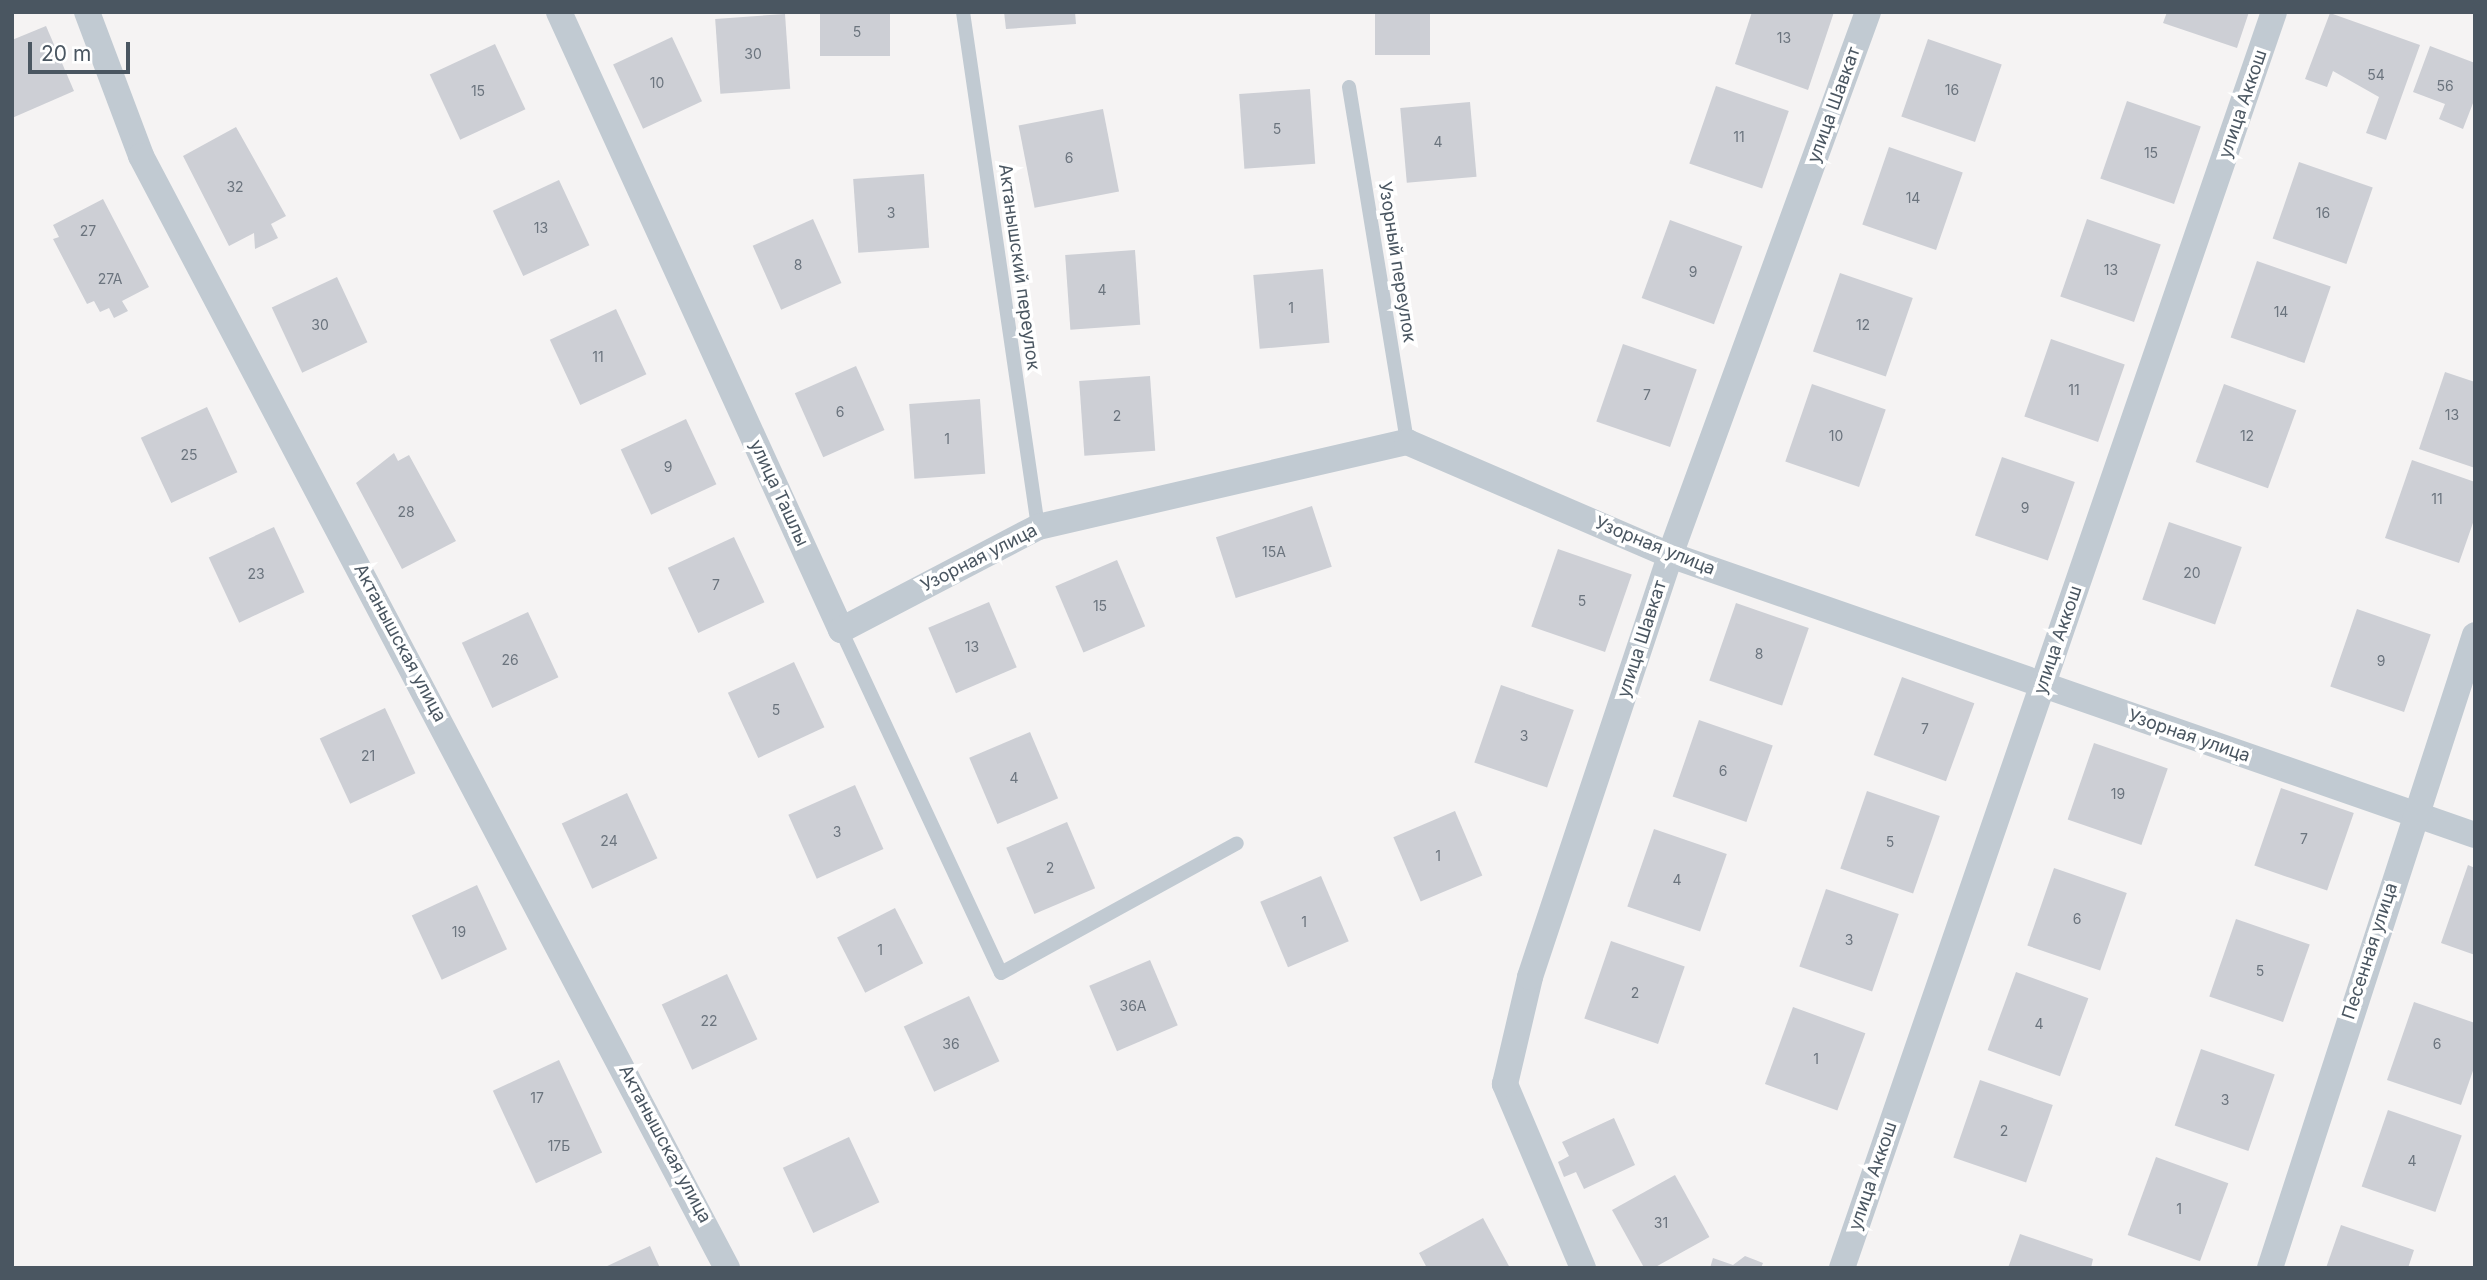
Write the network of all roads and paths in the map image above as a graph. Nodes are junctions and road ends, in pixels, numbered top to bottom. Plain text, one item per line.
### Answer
1 (87, 12) edge
2 (559, 12) edge
3 (963, 12) edge
4 (1868, 12) edge
5 (2274, 12) edge
6 (1349, 88) dead end
7 (1407, 442) junction
8 (1038, 527) junction
9 (1670, 555) junction
10 (841, 630) junction
11 (2475, 635) edge
12 (2043, 685) junction
13 (2413, 814) junction
14 (2475, 835) edge
15 (1237, 843) dead end
16 (727, 1268) edge
17 (1583, 1268) edge
18 (1842, 1268) edge
19 (2270, 1268) edge

1 - 16 street, Актанышская улица
2 - 10 street, улица Ташлы
3 - 8 lane, Актанышский переулок
4 - 9 street, улица Шавкат
5 - 12 street, улица Аккош
6 - 7 lane, Узорный переулок
7 - 8 street, Узорная улица
7 - 9 street, Узорная улица
8 - 10 street, Узорная улица
9 - 12 street, Узорная улица
9 - 17 street, улица Шавкат
10 - 15 lane, улица Ташлы
11 - 13 street, Песенная улица
12 - 13 street, Узорная улица
12 - 18 street, улица Аккош
13 - 14 street, Узорная улица
13 - 19 street, Песенная улица

